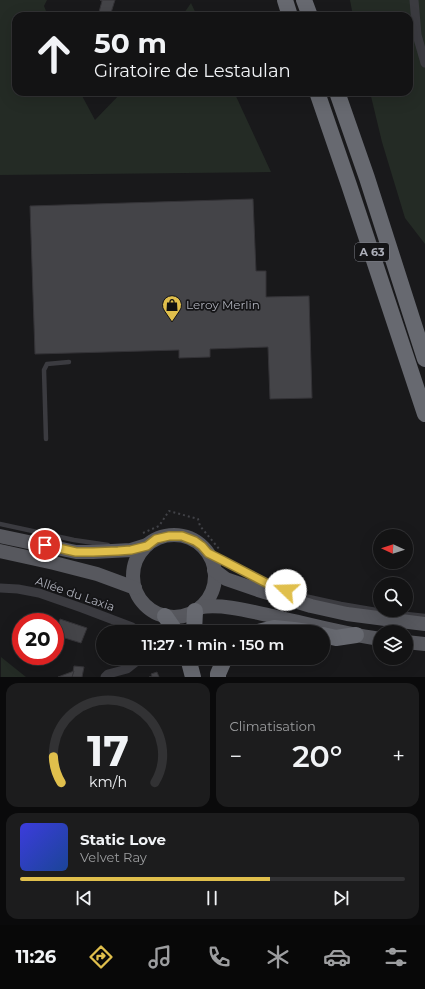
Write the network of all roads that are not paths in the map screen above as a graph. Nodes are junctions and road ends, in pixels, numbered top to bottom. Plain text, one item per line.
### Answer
1 (285, 0) edge
2 (304, 0) edge
3 (414, 0) edge
4 (289, 12) edge
5 (308, 12) edge
6 (425, 63) edge
7 (318, 96) edge
8 (338, 96) edge
9 (425, 359) edge
10 (69, 362) dead end
11 (425, 414) edge
12 (46, 439) dead end
13 (0, 524) edge
14 (0, 536) edge
15 (144, 540) junction
16 (0, 552) edge
17 (208, 553) junction
18 (214, 570) junction
19 (0, 588) edge
20 (135, 588) junction
21 (198, 609) junction
22 (165, 616) junction
23 (425, 616) edge
24 (425, 624) edge
25 (127, 625) edge
26 (171, 625) edge
27 (195, 625) edge
28 (356, 636) junction
29 (330, 637) edge
30 (373, 638) edge
31 (413, 643) edge
32 (425, 644) edge
33 (132, 665) edge
34 (190, 665) edge
35 (199, 665) edge
36 (222, 665) edge
37 (105, 677) edge
38 (193, 677) edge
39 (202, 677) edge
40 (218, 677) edge

1 - 4 highway
2 - 5 highway
3 - 6 street
7 - 11 highway, A 63
8 - 9 highway, A 63
10 - 12 lane
13 - 15 lane
14 - 15 main road
15 - 17 main road
15 - 20 main road
16 - 20 main road
17 - 18 main road
17 - 23 lane
18 - 21 main road
18 - 24 main road
19 - 25 street, Allée du Laxia
20 - 22 main road
21 - 22 main road
21 - 27 highway
21 - 28 main road
22 - 26 highway
28 - 29 highway
28 - 30 main road
31 - 32 main road
33 - 37 street
34 - 38 highway
35 - 39 highway
36 - 40 highway

